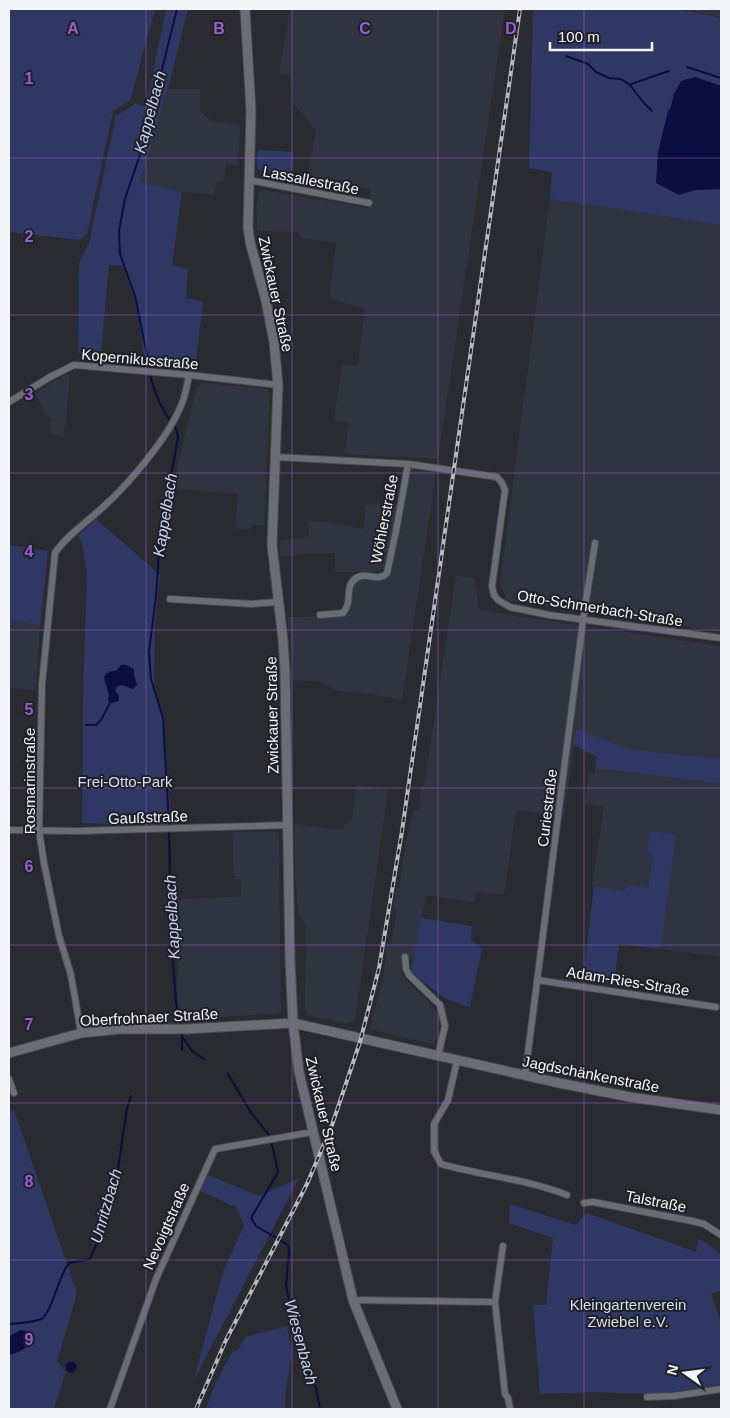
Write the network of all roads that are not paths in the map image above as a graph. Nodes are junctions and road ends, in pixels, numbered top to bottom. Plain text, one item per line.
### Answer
1 (245, 9) edge
2 (249, 180) junction
3 (369, 203) dead end
4 (189, 375) junction
5 (278, 384) junction
6 (9, 402) edge
7 (275, 457) junction
8 (408, 464) junction
9 (595, 543) dead end
10 (170, 599) dead end
11 (278, 602) junction
12 (320, 615) dead end
13 (583, 620) junction
14 (721, 638) edge
15 (288, 825) junction
16 (9, 830) edge
17 (39, 830) junction
18 (405, 957) dead end
19 (537, 980) junction
20 (716, 1007) dead end
21 (293, 1023) junction
22 (81, 1032) junction
23 (9, 1053) edge
24 (438, 1056) junction
25 (457, 1061) junction
26 (525, 1076) junction
27 (9, 1079) edge
28 (14, 1093) dead end
29 (721, 1110) edge
30 (313, 1132) junction
31 (568, 1195) dead end
32 (584, 1204) dead end
33 (721, 1235) edge
34 (503, 1246) dead end
35 (353, 1300) junction
36 (495, 1302) junction
37 (721, 1389) edge
38 (648, 1397) dead end
39 (110, 1409) edge
40 (397, 1409) edge
41 (510, 1409) edge

1 - 2 main road, Zwickauer Straße
2 - 3 street, Lassallestraße
2 - 5 main road, Zwickauer Straße
4 - 5 street, Kopernikusstraße
4 - 6 street, Kopernikusstraße
4 - 17 street, Rosmarinstraße
5 - 7 main road, Zwickauer Straße
7 - 8 street, Otto-Schmerbach-Straße
7 - 11 main road, Zwickauer Straße
8 - 12 street, Wöhlerstraße
8 - 13 street, Otto-Schmerbach-Straße
9 - 13 street, Curiestraße
10 - 11 street
11 - 15 main road, Zwickauer Straße
13 - 14 street, Otto-Schmerbach-Straße
13 - 19 street, Curiestraße
15 - 17 street, Gaußstraße
15 - 21 main road, Zwickauer Straße
16 - 17 street, Gaußstraße
17 - 22 street, Rosmarinstraße
18 - 24 street
19 - 20 street, Adam-Ries-Straße
19 - 26 street, Curiestraße
21 - 22 main road, Oberfrohnaer Straße
21 - 24 main road, Jagdschänkenstraße
21 - 30 main road, Zwickauer Straße
22 - 23 main road, Oberfrohnaer Straße
24 - 25 main road, Jagdschänkenstraße
25 - 26 main road, Jagdschänkenstraße
25 - 31 street
26 - 29 main road, Jagdschänkenstraße
27 - 28 street
30 - 35 main road, Zwickauer Straße
30 - 39 street, Nevoigtstraße
32 - 33 street, Talstraße
34 - 36 street
35 - 36 street
35 - 40 main road, Zwickauer Straße
36 - 41 street
37 - 38 street

